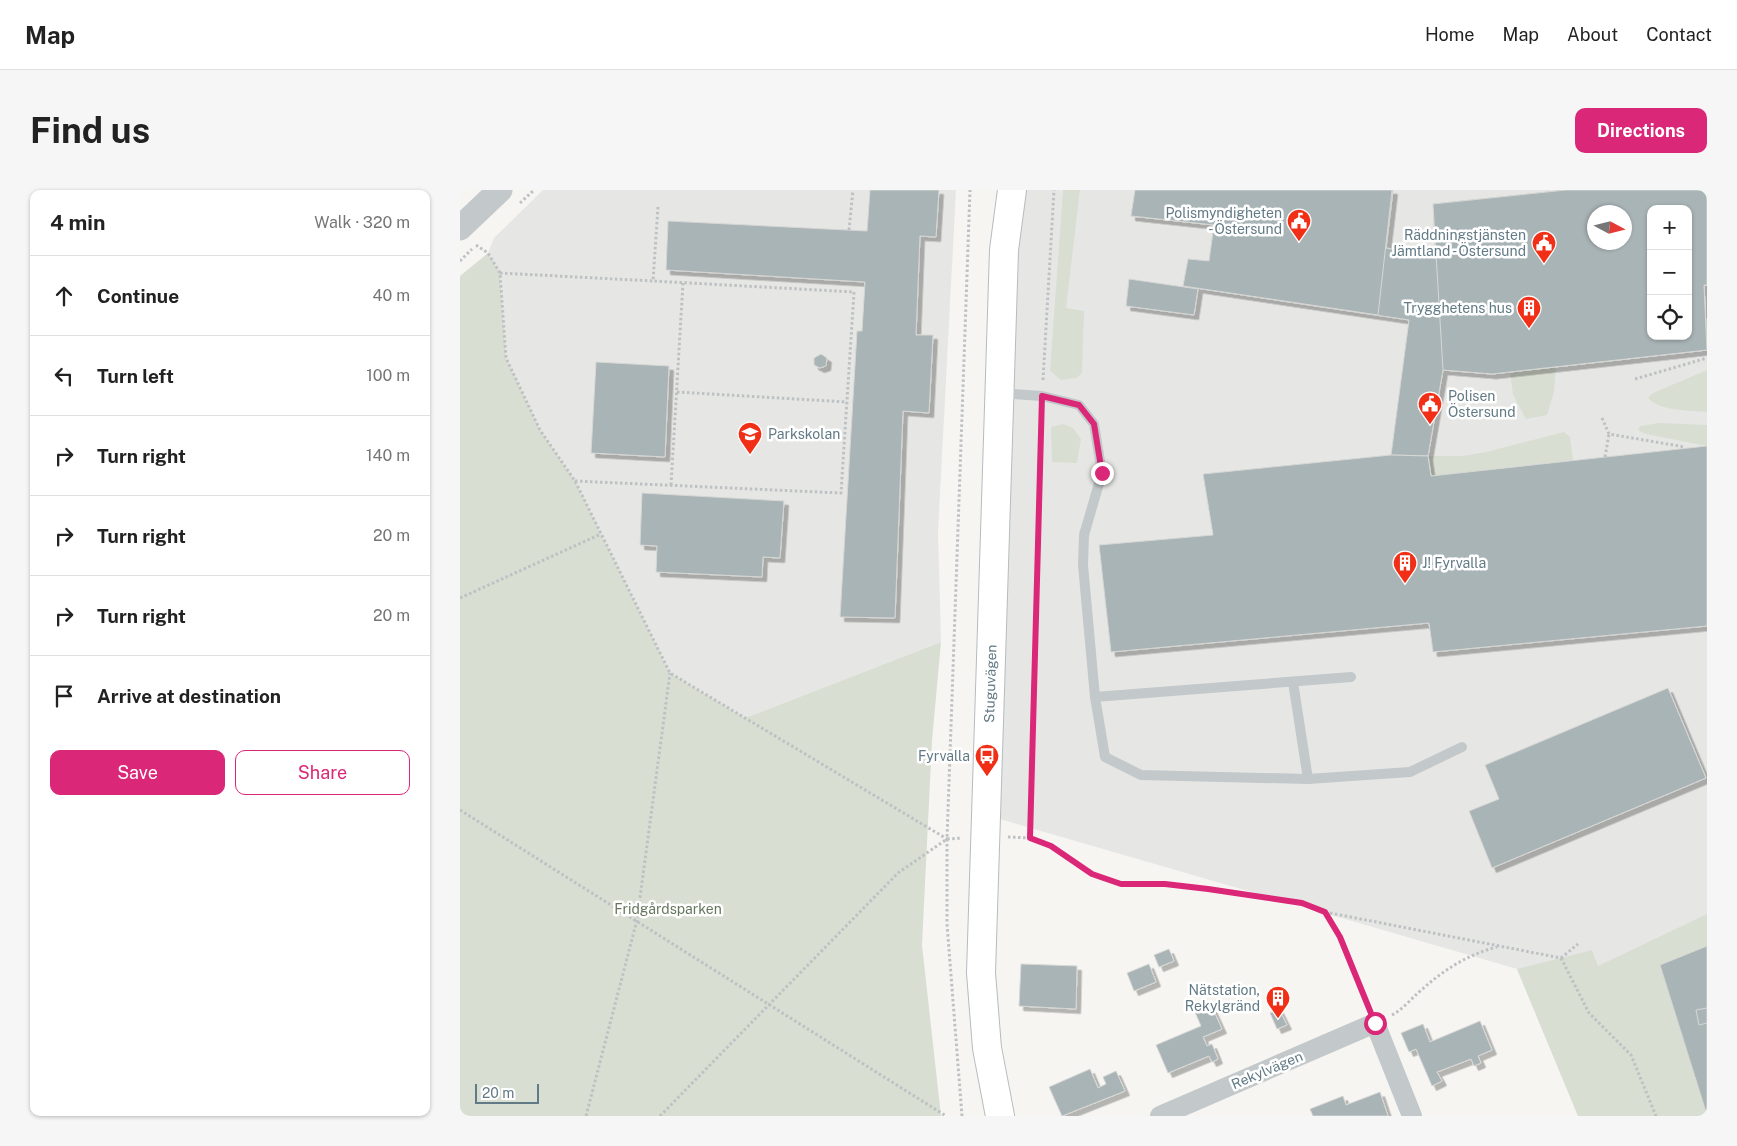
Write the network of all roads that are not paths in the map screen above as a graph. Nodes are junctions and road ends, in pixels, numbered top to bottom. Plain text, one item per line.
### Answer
1 (500, 190) edge
2 (997, 190) edge
3 (1012, 190) edge
4 (468, 236) edge
5 (1004, 250) junction
6 (999, 393) junction
7 (1352, 677) dead end
8 (1293, 682) junction
9 (1096, 697) junction
10 (1462, 747) dead end
11 (1308, 779) junction
12 (1000, 1116) edge
13 (1160, 1116) edge
14 (1412, 1116) edge

1 - 4 street
2 - 5 main road, Stuguvägen
3 - 5 main road, Stuguvägen
5 - 6 main road, Stuguvägen
6 - 9 lane
6 - 12 main road, Stuguvägen
7 - 8 lane
8 - 9 lane
8 - 11 lane
9 - 11 lane
10 - 11 lane
13 - 14 street, Rekylvägen

